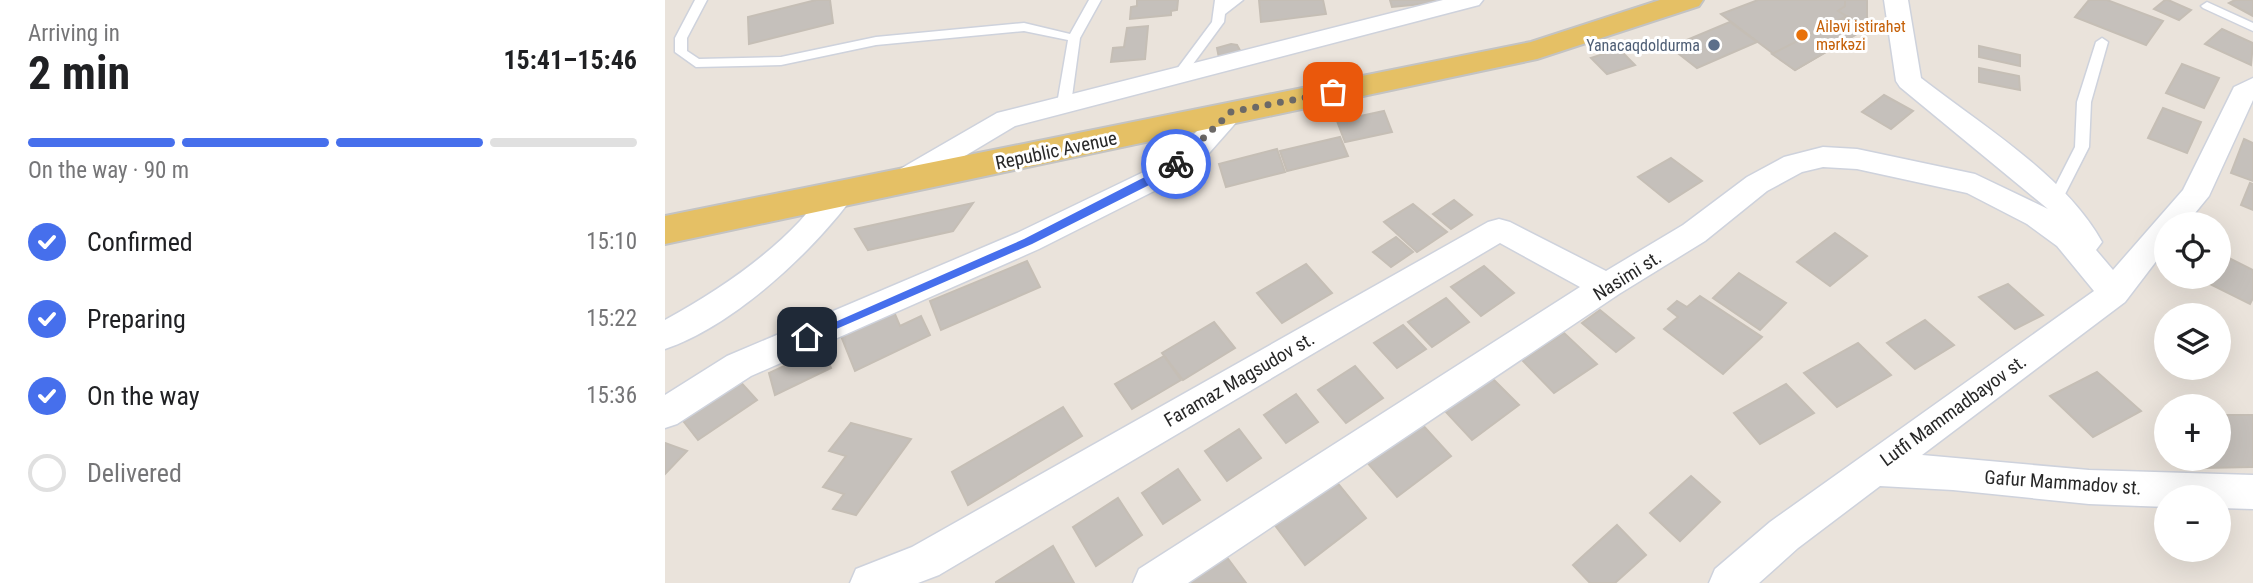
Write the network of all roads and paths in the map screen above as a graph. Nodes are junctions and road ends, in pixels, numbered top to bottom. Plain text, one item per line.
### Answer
1 (701, 0) edge
2 (1095, 0) edge
3 (1237, 0) edge
4 (1469, 0) edge
5 (1689, 0) edge
6 (1896, 0) edge
7 (1220, 6) edge
8 (2207, 6) dead end
9 (2253, 27) edge
10 (1074, 38) junction
11 (2102, 41) dead end
12 (1178, 76) junction
13 (2253, 86) edge
14 (1064, 104) junction
15 (1231, 112) junction
16 (897, 184) junction
17 (839, 195) junction
18 (2056, 198) junction
19 (2180, 212) edge
20 (665, 230) edge
21 (2154, 241) edge
22 (1608, 285) junction
23 (2114, 293) junction
24 (665, 336) edge
25 (665, 412) edge
26 (1873, 469) junction
27 (2253, 492) edge
28 (870, 583) edge
29 (1153, 583) edge
30 (1729, 583) edge

1 - 10 lane
2 - 10 lane
3 - 7 lane
4 - 12 street
5 - 15 main road, Republic Avenue
6 - 18 street
7 - 12 lane
8 - 9 lane
10 - 14 lane
11 - 18 lane
12 - 14 street
13 - 19 street, Lutfi Mammadbayov st.
14 - 16 street
15 - 16 main road, Republic Avenue
15 - 25 street
16 - 17 main road, Republic Avenue
17 - 20 main road, Republic Avenue
17 - 24 street
18 - 23 street
21 - 23 street, Lutfi Mammadbayov st.
22 - 23 street, Nasimi st.
22 - 28 street, Faramaz Magsudov st.
22 - 29 street, Nasimi st.
23 - 26 street, Lutfi Mammadbayov st.
26 - 27 street, Gafur Mammadov st.
26 - 30 street, Lutfi Mammadbayov st.

